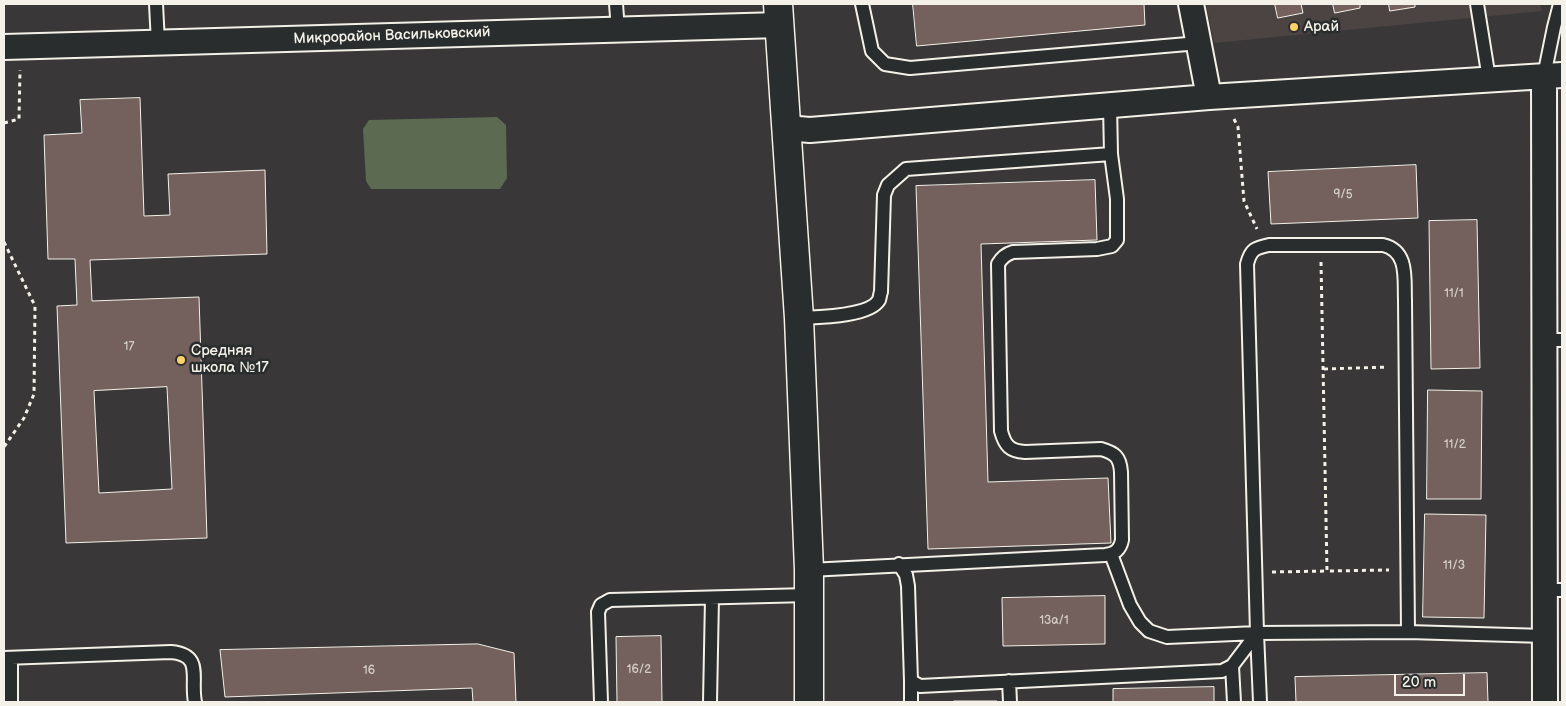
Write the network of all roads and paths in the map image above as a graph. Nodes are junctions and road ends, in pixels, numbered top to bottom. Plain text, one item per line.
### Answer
1 (156, 4) edge
2 (616, 4) edge
3 (862, 4) edge
4 (1191, 4) edge
5 (1476, 4) edge
6 (1560, 4) edge
7 (779, 14) edge
8 (618, 30) junction
9 (158, 43) junction
10 (1199, 43) junction
11 (12, 47) edge
12 (1553, 76) edge
13 (1489, 79) junction
14 (1216, 97) junction
15 (1110, 105) junction
16 (4, 123) edge
17 (786, 128) junction
18 (1111, 154) junction
19 (4, 242) edge
20 (1320, 244) junction
21 (1261, 247) junction
22 (799, 318) junction
23 (1554, 340) edge
24 (1406, 367) junction
25 (1324, 369) junction
26 (4, 447) edge
27 (1111, 554) junction
28 (899, 564) junction
29 (1407, 570) junction
30 (1327, 571) junction
31 (1255, 573) junction
32 (809, 582) junction
33 (1553, 590) edge
34 (712, 598) junction
35 (1408, 632) junction
36 (1257, 634) junction
37 (1545, 636) junction
38 (7, 658) edge
39 (1232, 666) junction
40 (911, 680) junction
41 (1009, 681) junction
42 (11, 702) edge
43 (195, 702) edge
44 (601, 702) edge
45 (710, 702) edge
46 (809, 702) edge
47 (911, 702) edge
48 (1010, 702) edge
49 (1234, 702) edge
50 (1260, 702) edge
51 (1545, 702) edge

1 - 9 lane
2 - 8 lane
3 - 10 lane
4 - 10 street
5 - 13 lane
6 - 12 lane
7 - 8 street, Микрорайон Васильковский
7 - 17 street
8 - 9 street, Микрорайон Васильковский
9 - 11 street, Микрорайон Васильковский
10 - 14 street
11 - 16 path
12 - 13 street
12 - 23 street
13 - 14 street
14 - 15 street
14 - 21 path
15 - 17 street
15 - 18 lane
17 - 22 street
18 - 22 lane
18 - 27 lane
19 - 26 path
20 - 21 lane
20 - 24 lane
20 - 25 path
21 - 31 lane
22 - 32 street
23 - 33 street
24 - 25 path
24 - 29 lane
25 - 30 path
27 - 28 lane
27 - 36 lane
28 - 32 lane
28 - 40 lane
29 - 30 path
29 - 35 lane
30 - 31 path
31 - 36 lane
32 - 34 lane
32 - 46 street
33 - 37 street
34 - 44 lane
34 - 45 lane
35 - 36 lane
35 - 37 lane
36 - 39 lane
36 - 50 lane
37 - 51 street
38 - 42 lane
38 - 43 lane
39 - 41 lane
39 - 49 lane
40 - 41 lane
40 - 47 lane
41 - 48 lane

